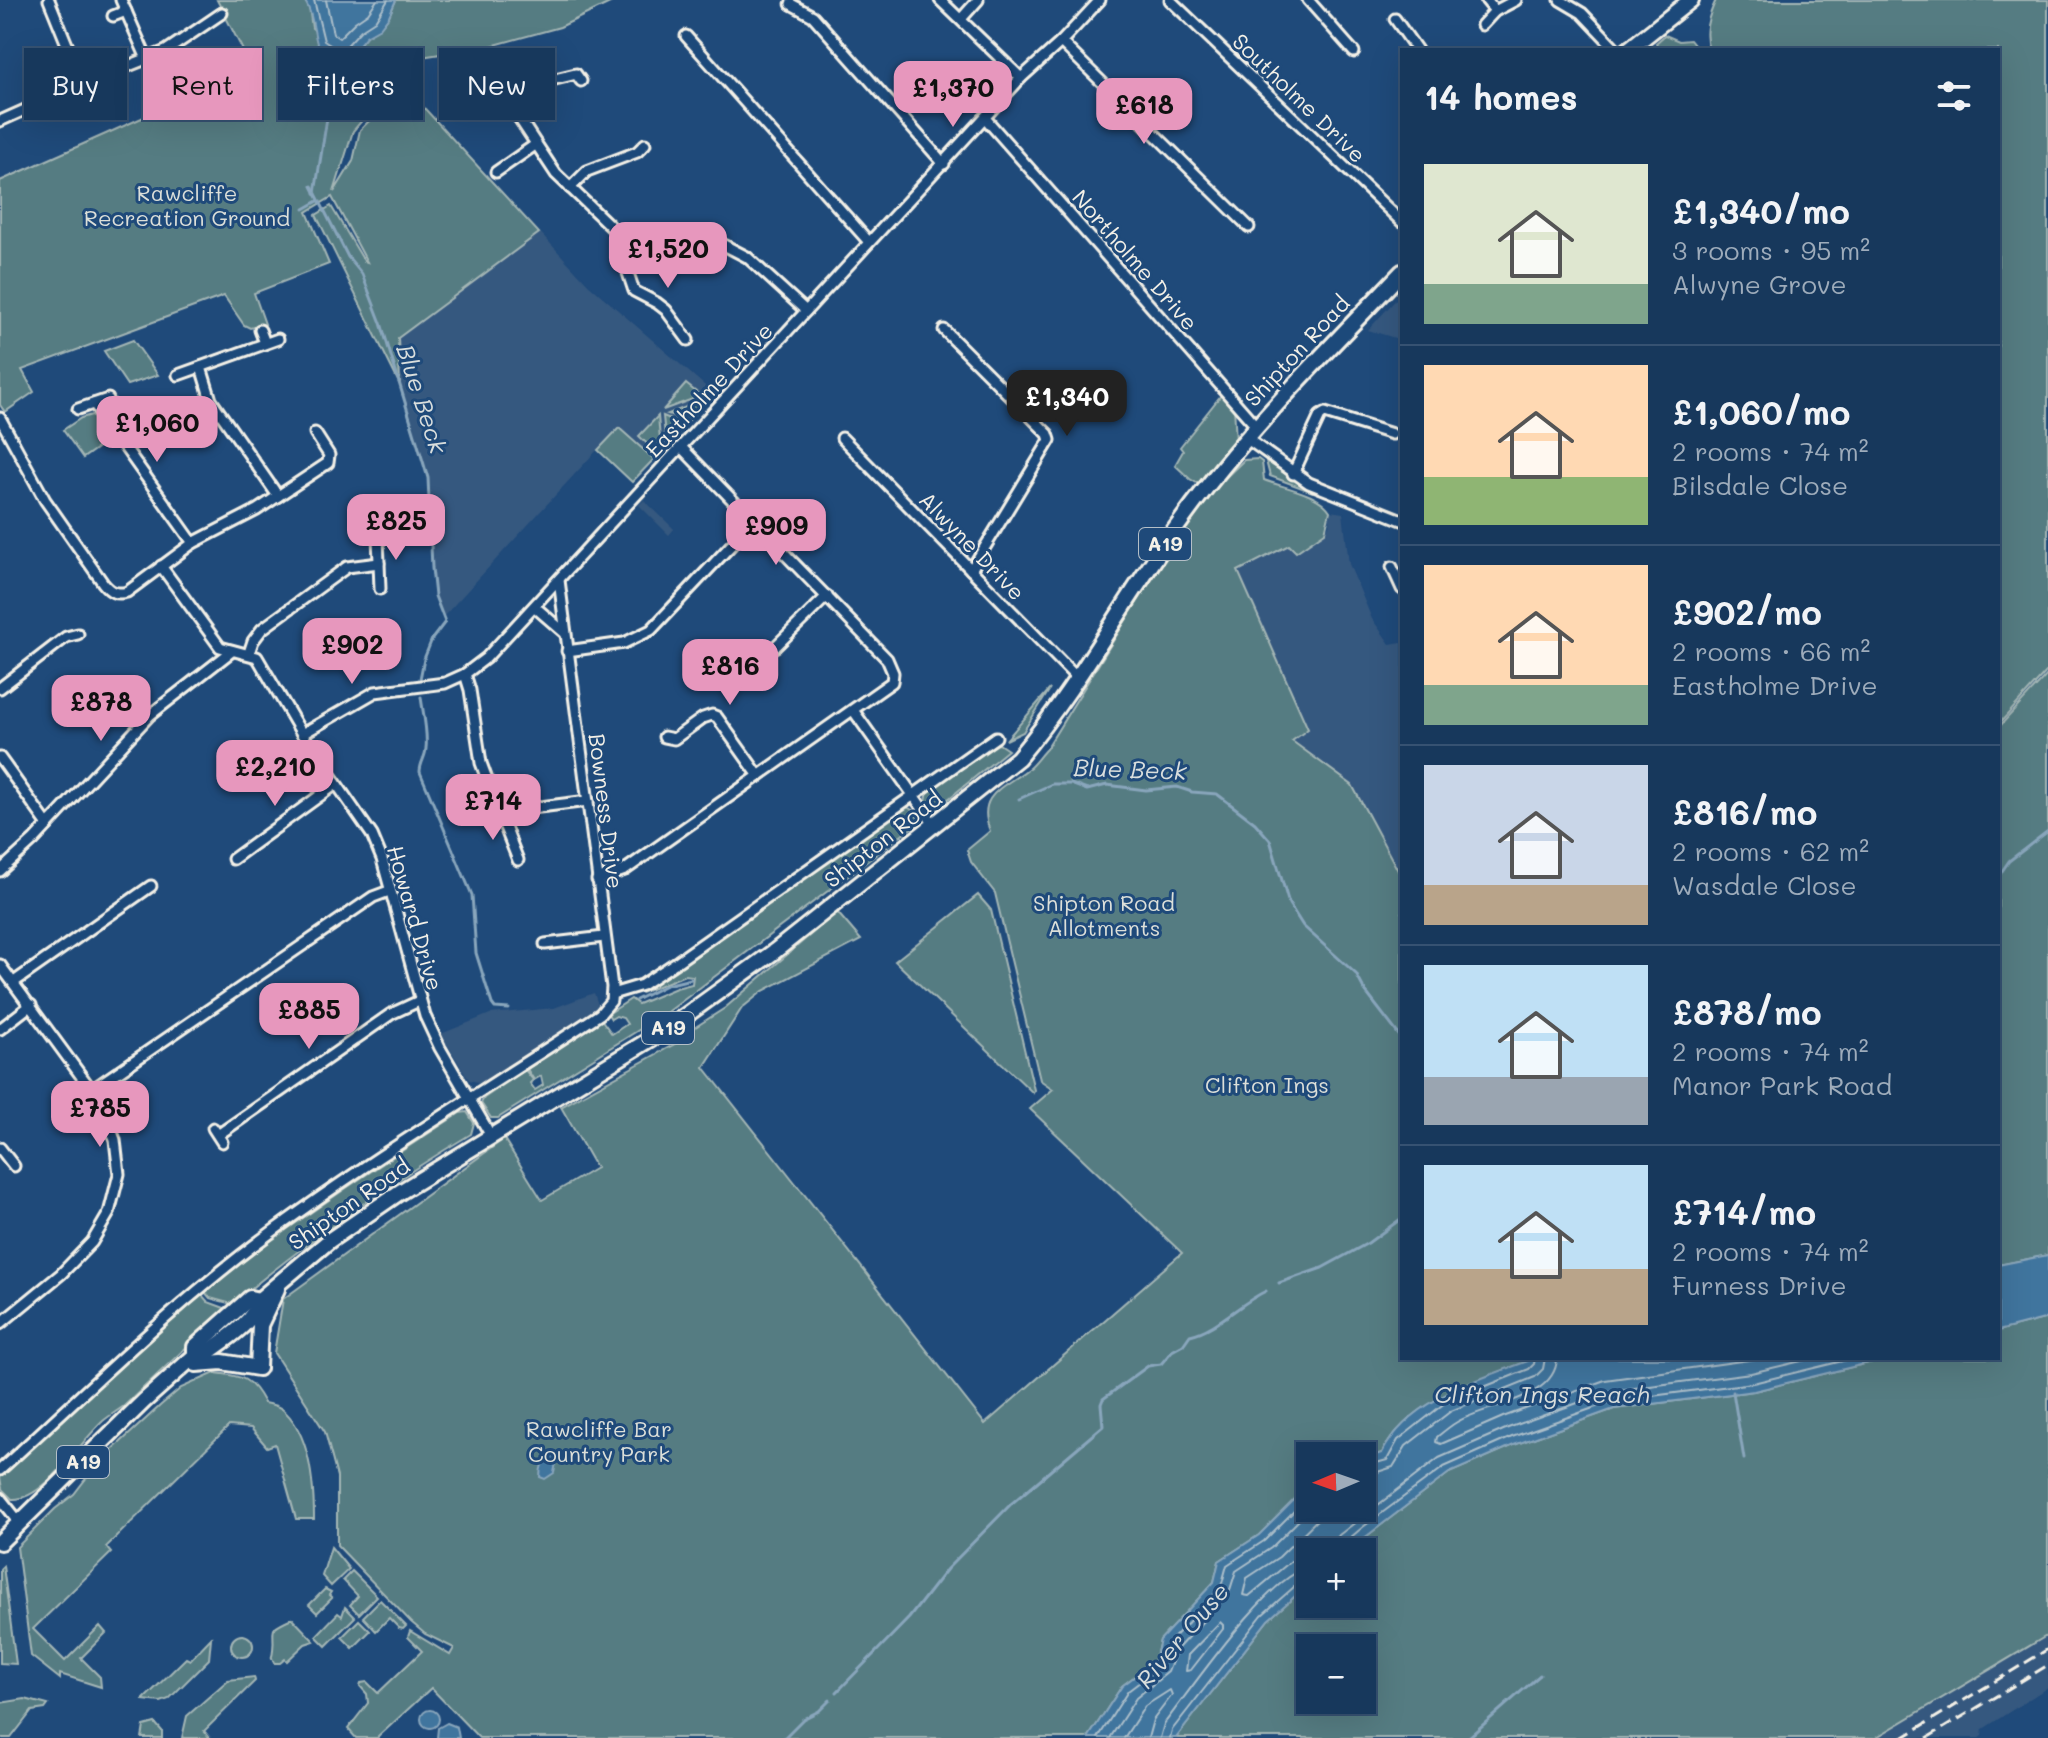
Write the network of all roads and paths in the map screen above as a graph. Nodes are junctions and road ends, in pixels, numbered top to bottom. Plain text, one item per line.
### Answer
1 (49, 0) edge
2 (121, 0) edge
3 (940, 0) edge
4 (978, 0) edge
5 (1100, 0) edge
6 (1170, 0) edge
7 (1308, 0) edge
8 (1486, 0) edge
9 (1516, 0) edge
10 (1560, 0) edge
11 (1691, 0) edge
12 (791, 4) dead end
13 (126, 11) junction
14 (1495, 11) junction
15 (222, 13) dead end
16 (113, 16) dead end
17 (961, 19) junction
18 (1395, 19) dead end
19 (1482, 25) dead end
20 (686, 36) dead end
21 (1061, 42) junction
22 (68, 48) edge
23 (170, 48) edge
24 (1416, 48) edge
25 (1615, 48) edge
26 (1631, 48) edge
27 (143, 50) edge
28 (1354, 52) dead end
29 (578, 74) dead end
30 (1021, 78) junction
31 (555, 79) edge
32 (24, 110) edge
33 (985, 118) junction
34 (520, 120) edge
35 (0, 121) edge
36 (645, 144) dead end
37 (535, 145) junction
38 (944, 164) junction
39 (496, 172) dead end
40 (570, 188) junction
41 (1400, 220) edge
42 (1249, 227) dead end
43 (869, 242) junction
44 (637, 249) junction
45 (1400, 274) edge
46 (806, 311) junction
47 (260, 330) dead end
48 (944, 330) dead end
49 (682, 337) dead end
50 (278, 339) dead end
51 (265, 343) junction
52 (201, 367) junction
53 (178, 375) dead end
54 (108, 399) dead end
55 (94, 404) junction
56 (78, 409) dead end
57 (0, 418) edge
58 (1256, 426) junction
59 (315, 433) dead end
60 (1392, 434) dead end
61 (842, 438) dead end
62 (1246, 438) junction
63 (681, 447) junction
64 (1293, 474) junction
65 (278, 496) junction
66 (1400, 518) edge
67 (754, 521) junction
68 (378, 536) dead end
69 (193, 543) junction
70 (379, 563) junction
71 (161, 566) junction
72 (1392, 567) dead end
73 (971, 570) junction
74 (559, 580) junction
75 (1400, 585) edge
76 (380, 589) dead end
77 (827, 596) junction
78 (535, 607) junction
79 (565, 633) junction
80 (78, 634) dead end
81 (775, 647) dead end
82 (232, 651) junction
83 (567, 651) junction
84 (249, 653) junction
85 (465, 674) junction
86 (1077, 678) junction
87 (0, 688) edge
88 (853, 710) junction
89 (302, 734) junction
90 (996, 737) dead end
91 (671, 742) dead end
92 (0, 758) edge
93 (759, 776) junction
94 (336, 784) junction
95 (912, 795) junction
96 (588, 801) junction
97 (499, 812) junction
98 (48, 825) junction
99 (935, 826) junction
100 (233, 859) dead end
101 (518, 860) dead end
102 (0, 871) edge
103 (597, 880) junction
104 (151, 886) dead end
105 (389, 891) junction
106 (604, 937) junction
107 (545, 944) dead end
108 (0, 965) edge
109 (14, 982) junction
110 (612, 994) junction
111 (419, 1001) junction
112 (31, 1005) junction
113 (0, 1029) edge
114 (93, 1089) junction
115 (470, 1100) junction
116 (217, 1135) dead end
117 (491, 1136) junction
118 (0, 1148) edge
119 (14, 1166) dead end
120 (281, 1281) junction
121 (259, 1300) junction
122 (230, 1315) junction
123 (0, 1324) edge
124 (231, 1335) junction
125 (195, 1355) junction
126 (183, 1366) junction
127 (0, 1470) edge
128 (0, 1498) edge
129 (20, 1523) junction
130 (0, 1542) edge

1 - 22 street
2 - 13 street
3 - 17 street
4 - 17 street
5 - 21 street, Eastholme Drive
6 - 41 street, Southolme Drive
7 - 28 street
8 - 14 street
9 - 14 street
10 - 25 street
11 - 26 main road
12 - 38 street
13 - 16 street
13 - 27 street
14 - 19 street
15 - 23 street
17 - 30 street
18 - 24 street
20 - 43 street
21 - 30 street, Eastholme Drive
21 - 42 street
29 - 31 street
30 - 33 street, Eastholme Drive
32 - 35 street
33 - 38 street, Eastholme Drive
33 - 58 street, Northolme Drive
34 - 37 street
36 - 40 street
37 - 39 street
37 - 40 street
38 - 43 street, Eastholme Drive
40 - 44 street
43 - 46 street, Eastholme Drive
44 - 46 street
44 - 49 street
45 - 58 main road, Shipton Road / A19
46 - 63 street, Eastholme Drive
47 - 51 street
48 - 73 street
50 - 51 street
51 - 52 street
52 - 53 street
52 - 65 street
54 - 55 street
55 - 56 street
55 - 69 street
57 - 71 street
58 - 62 main road, Shipton Road / A19
59 - 65 street
60 - 64 street
61 - 73 street, Alwyne Drive
62 - 64 street
62 - 86 main road, Shipton Road / A19
63 - 67 street
63 - 74 street, Eastholme Drive
64 - 66 street
65 - 69 street
67 - 77 street
67 - 83 street
68 - 70 street
69 - 71 street
70 - 76 street
70 - 84 street
71 - 82 street
72 - 75 street
73 - 86 street, Alwyne Drive
74 - 78 street, Eastholme Drive
74 - 79 street, Bowness Drive
77 - 81 street
77 - 88 street
78 - 79 street
78 - 85 street, Eastholme Drive
79 - 83 street, Bowness Drive
80 - 87 street
82 - 84 street
82 - 98 street
83 - 96 street, Bowness Drive
84 - 89 street, Howard Drive
85 - 89 street, Eastholme Drive
85 - 97 street
86 - 99 main road, Shipton Road / A19
88 - 93 street
88 - 95 street
89 - 94 street, Howard Drive
90 - 95 street, Shipton Road
91 - 93 street
92 - 98 street
93 - 103 street
94 - 100 street
94 - 105 street, Howard Drive
95 - 99 street
95 - 110 street, Shipton Road
96 - 97 street
96 - 103 street, Bowness Drive
97 - 101 street
98 - 102 street
99 - 117 main road, Shipton Road / A19
103 - 106 street, Bowness Drive
104 - 109 street
105 - 111 street, Howard Drive
105 - 114 street
106 - 107 street
106 - 110 street, Bowness Drive
108 - 109 street
109 - 112 street
110 - 115 street, Shipton Road
111 - 115 street, Howard Drive
111 - 116 street
112 - 113 street
112 - 114 street
114 - 123 street
115 - 117 street, Howard Drive
115 - 127 street, Shipton Road
117 - 120 main road, Shipton Road / A19
118 - 119 street
120 - 121 main road, Shipton Road / A19
120 - 126 main road
121 - 122 main road, Shipton Road / A19
121 - 124 main road, Shipton Road / A19
122 - 124 main road
122 - 125 main road, Shipton Road / A19
124 - 125 main road, Shipton Road / A19
125 - 126 main road, Shipton Road / A19
126 - 129 main road, Shipton Road / A19
128 - 129 street
129 - 130 main road, Shipton Road / A19

